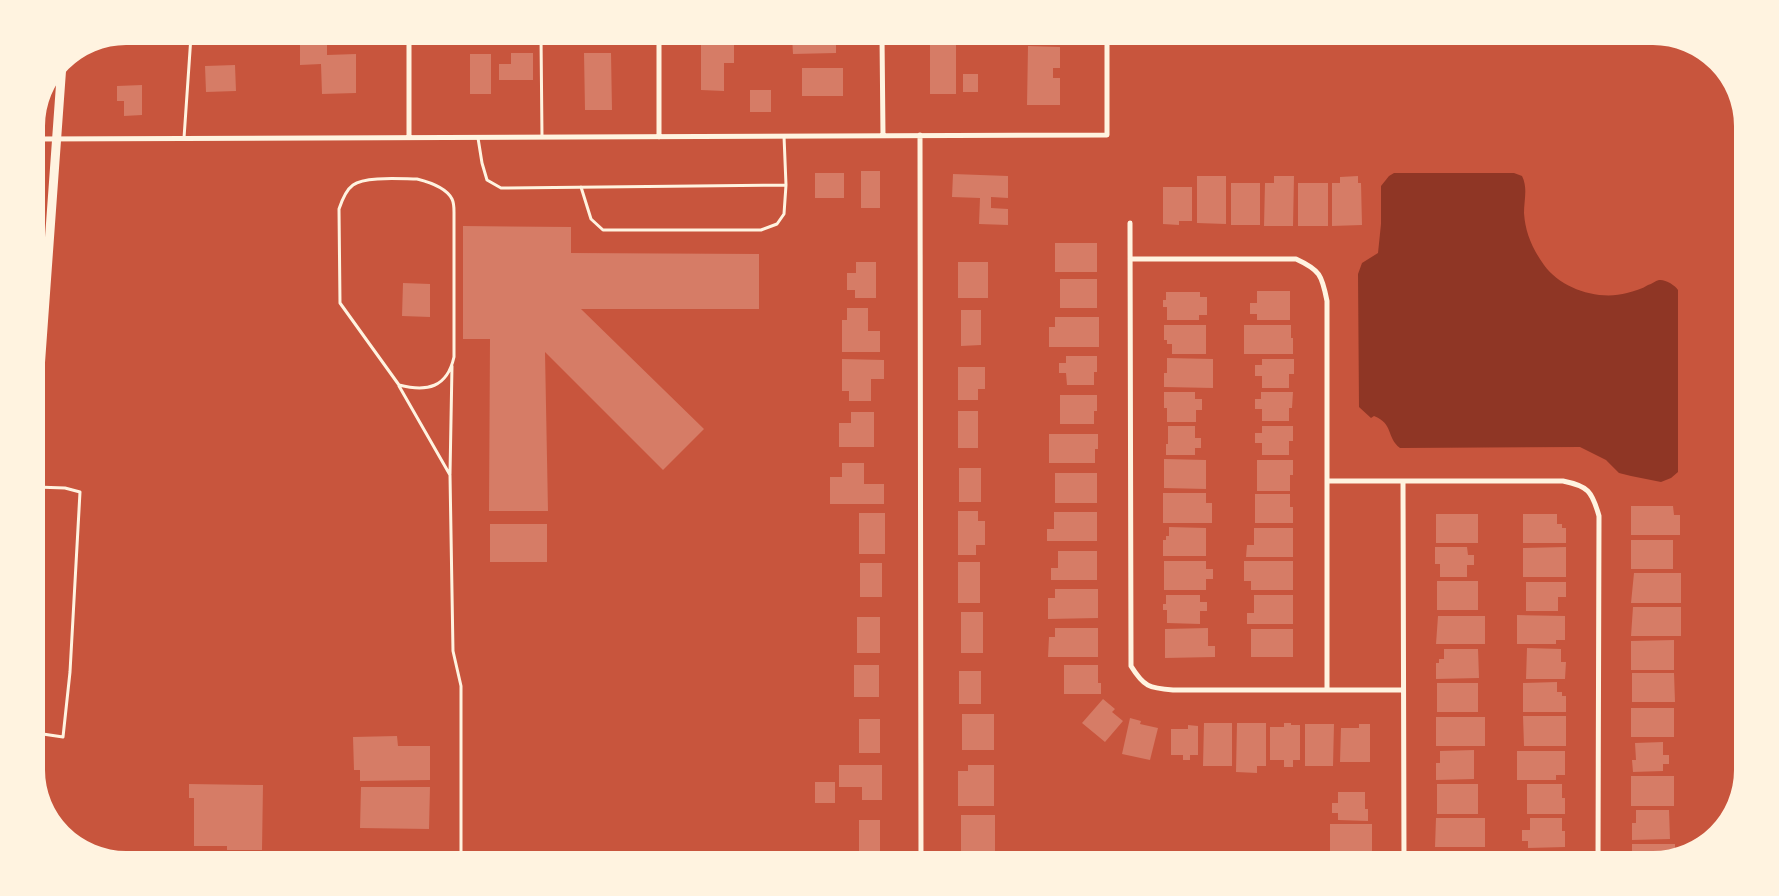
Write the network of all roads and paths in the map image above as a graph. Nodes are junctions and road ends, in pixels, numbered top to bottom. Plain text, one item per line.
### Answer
1 (190, 45) edge
2 (408, 45) edge
3 (541, 45) edge
4 (659, 45) edge
5 (882, 45) edge
6 (1107, 45) edge
7 (61, 79) edge
8 (920, 135) junction
9 (784, 136) junction
10 (883, 136) junction
11 (409, 137) junction
12 (478, 137) junction
13 (542, 137) junction
14 (659, 137) junction
15 (184, 138) junction
16 (45, 139) edge
17 (55, 139) junction
18 (786, 186) junction
19 (582, 187) junction
20 (1130, 223) dead end
21 (1130, 259) junction
22 (45, 295) edge
23 (452, 364) junction
24 (399, 385) junction
25 (450, 475) junction
26 (1327, 481) junction
27 (1403, 481) junction
28 (45, 487) edge
29 (1327, 690) junction
30 (1403, 690) junction
31 (45, 734) edge
32 (461, 851) edge
33 (921, 851) edge
34 (1404, 851) edge
35 (1598, 851) edge

1 - 15 lane
2 - 11 street
3 - 13 lane
4 - 14 street
5 - 10 street
6 - 8 street
7 - 17 street
8 - 10 street
8 - 33 street
9 - 10 street
9 - 14 street
9 - 18 lane
11 - 12 street
11 - 15 street
12 - 13 street
12 - 19 lane
13 - 14 street
15 - 17 street
16 - 17 street
17 - 22 street
18 - 19 lane
18 - 19 lane
20 - 21 street
21 - 26 street
21 - 29 street
23 - 24 lane
23 - 24 lane
23 - 25 lane
24 - 25 lane
25 - 32 lane
26 - 27 street
26 - 29 street
27 - 30 street
27 - 35 street
28 - 31 lane
29 - 30 street
30 - 34 street

